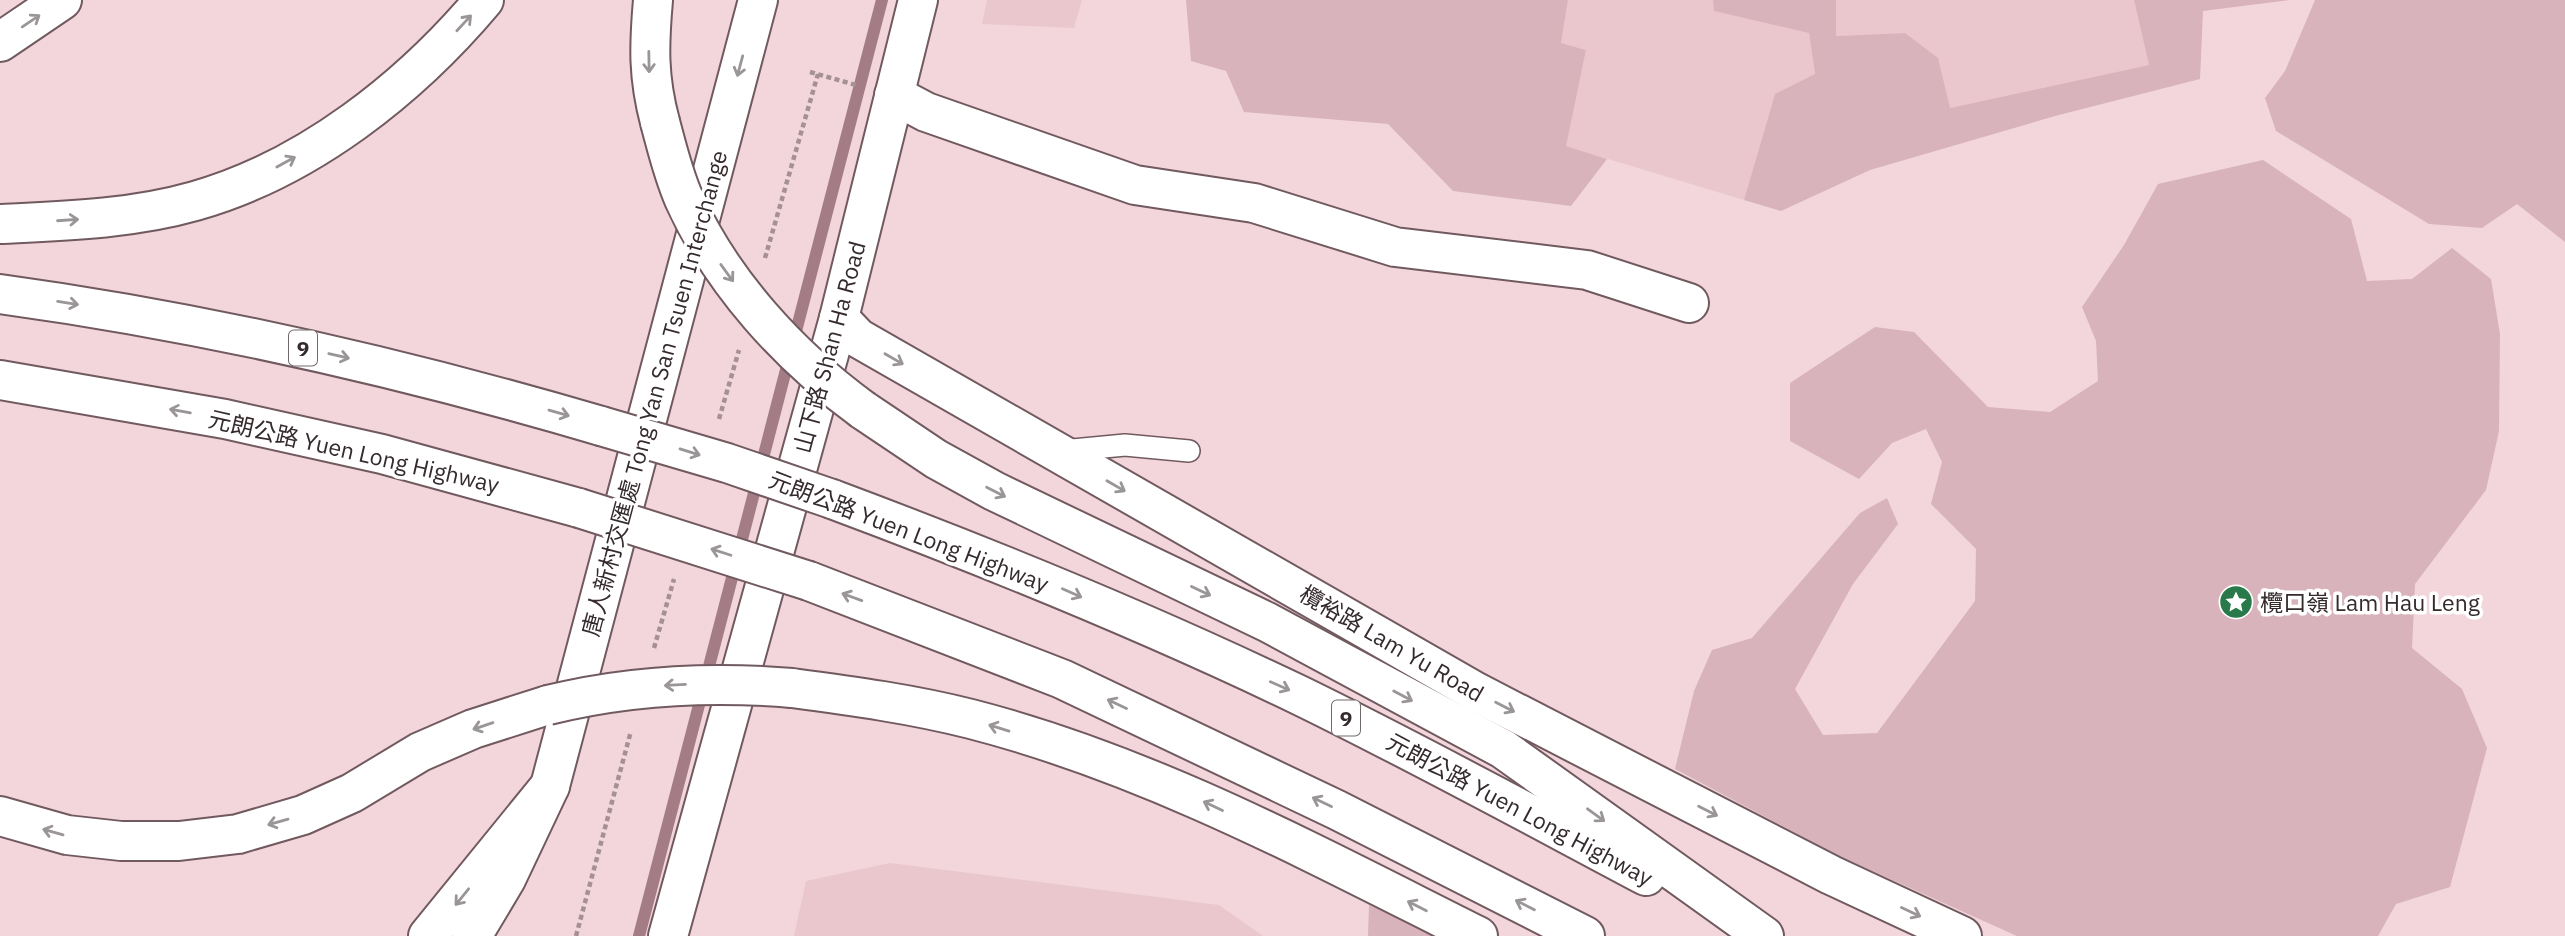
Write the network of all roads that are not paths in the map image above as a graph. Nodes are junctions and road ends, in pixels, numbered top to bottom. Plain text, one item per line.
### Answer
1 (62, 0) edge
2 (484, 0) edge
3 (653, 0) edge
4 (758, 0) edge
5 (918, 0) edge
6 (0, 42) edge
7 (894, 95) junction
8 (0, 224) edge
9 (0, 294) edge
10 (1689, 303) dead end
11 (839, 318) junction
12 (0, 380) edge
13 (1189, 451) dead end
14 (1057, 452) junction
15 (550, 786) junction
16 (0, 817) edge
17 (428, 936) edge
18 (472, 936) edge
19 (668, 936) edge
20 (1478, 936) edge
21 (1586, 936) edge
22 (1761, 936) edge
23 (1962, 936) edge

6 -> 1 main road
8 -> 2 main road
3 -> 22 main road, bridge
4 -> 15 main road, 唐人新村交匯處 Tong Yan San Tsuen Interchange
5 - 7 main road, 山下路 Shan Ha Road
7 - 10 main road
7 - 11 main road, 山下路 Shan Ha Road
9 -> 22 main road, 元朗公路 Yuen Long Highway / 9, bridge
11 -> 14 main road, 欖裕路 Lam Yu Road
11 - 19 main road, 山下路 Shan Ha Road
21 -> 12 main road, 元朗公路 Yuen Long Highway, bridge
13 - 14 lane
14 -> 23 main road, 欖裕路 Lam Yu Road
15 -> 17 main road
15 - 18 main road
20 -> 16 main road, bridge

